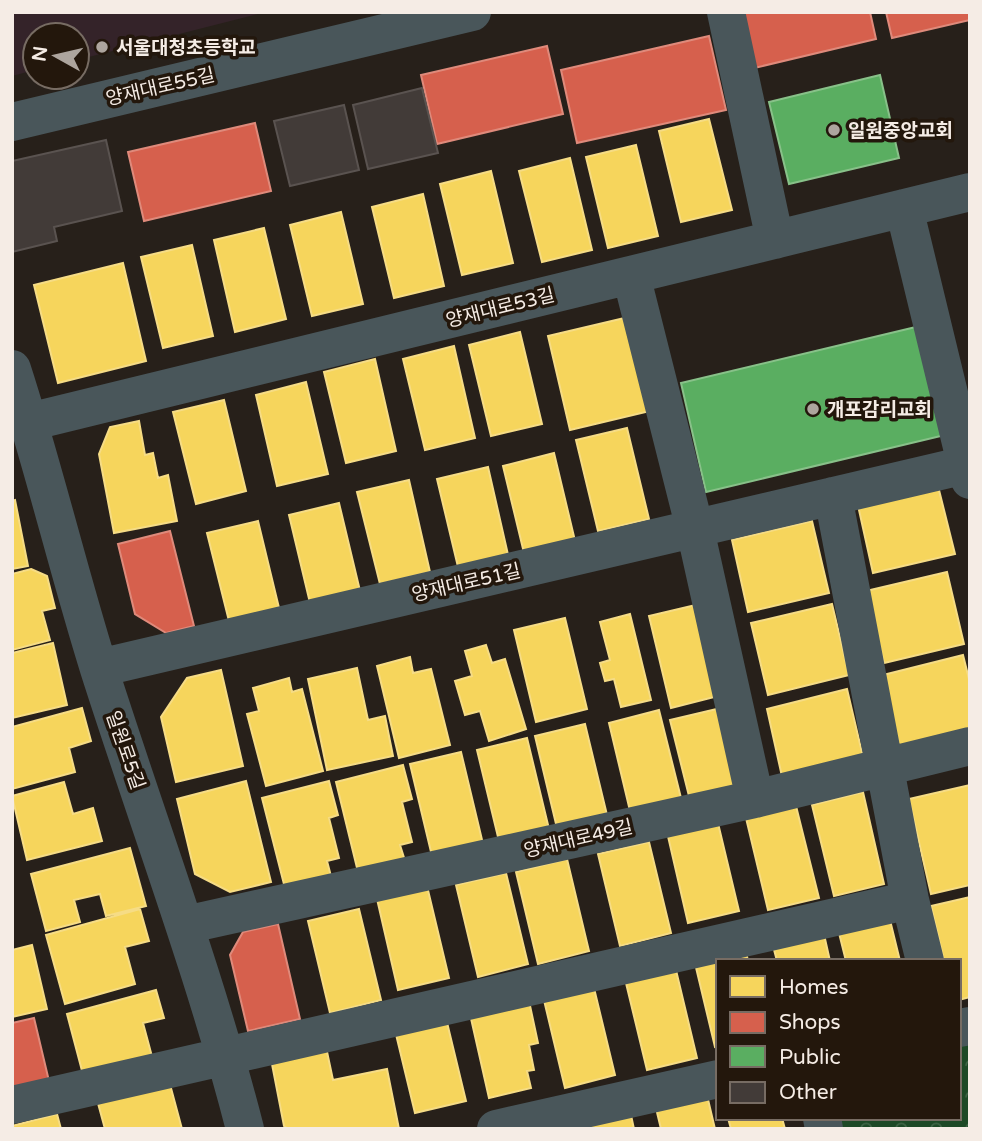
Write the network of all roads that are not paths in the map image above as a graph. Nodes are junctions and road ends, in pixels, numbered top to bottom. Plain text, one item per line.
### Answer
1 (472, 12) edge
2 (726, 12) edge
3 (12, 122) edge
4 (970, 192) edge
5 (904, 208) junction
6 (775, 240) junction
7 (631, 275) junction
8 (12, 369) edge
9 (29, 422) junction
10 (969, 470) edge
11 (833, 496) junction
12 (695, 528) junction
13 (99, 668) junction
14 (970, 746) edge
15 (885, 766) junction
16 (755, 799) junction
17 (911, 900) junction
18 (185, 925) junction
19 (925, 959) edge
20 (227, 1058) junction
21 (716, 1079) edge
22 (12, 1105) edge
23 (245, 1129) edge
24 (496, 1129) edge

1 - 3 street, 양재대로55길
2 - 6 street
4 - 5 street, 양재대로53길
5 - 6 street, 양재대로53길
5 - 10 street
6 - 7 street, 양재대로53길
7 - 9 street, 양재대로53길
7 - 12 street
8 - 9 street, 일원로5길
9 - 13 street, 일원로5길
10 - 11 street, 양재대로51길
11 - 12 street, 양재대로51길
11 - 15 street
12 - 13 street, 양재대로51길
12 - 16 street
13 - 18 street, 일원로5길
14 - 15 street, 양재대로49길
15 - 16 street, 양재대로49길
15 - 17 street
16 - 18 street, 양재대로49길
17 - 19 street
17 - 20 street
18 - 20 street, 일원로5길
20 - 22 street
20 - 23 street, 일원로5길
21 - 24 street

